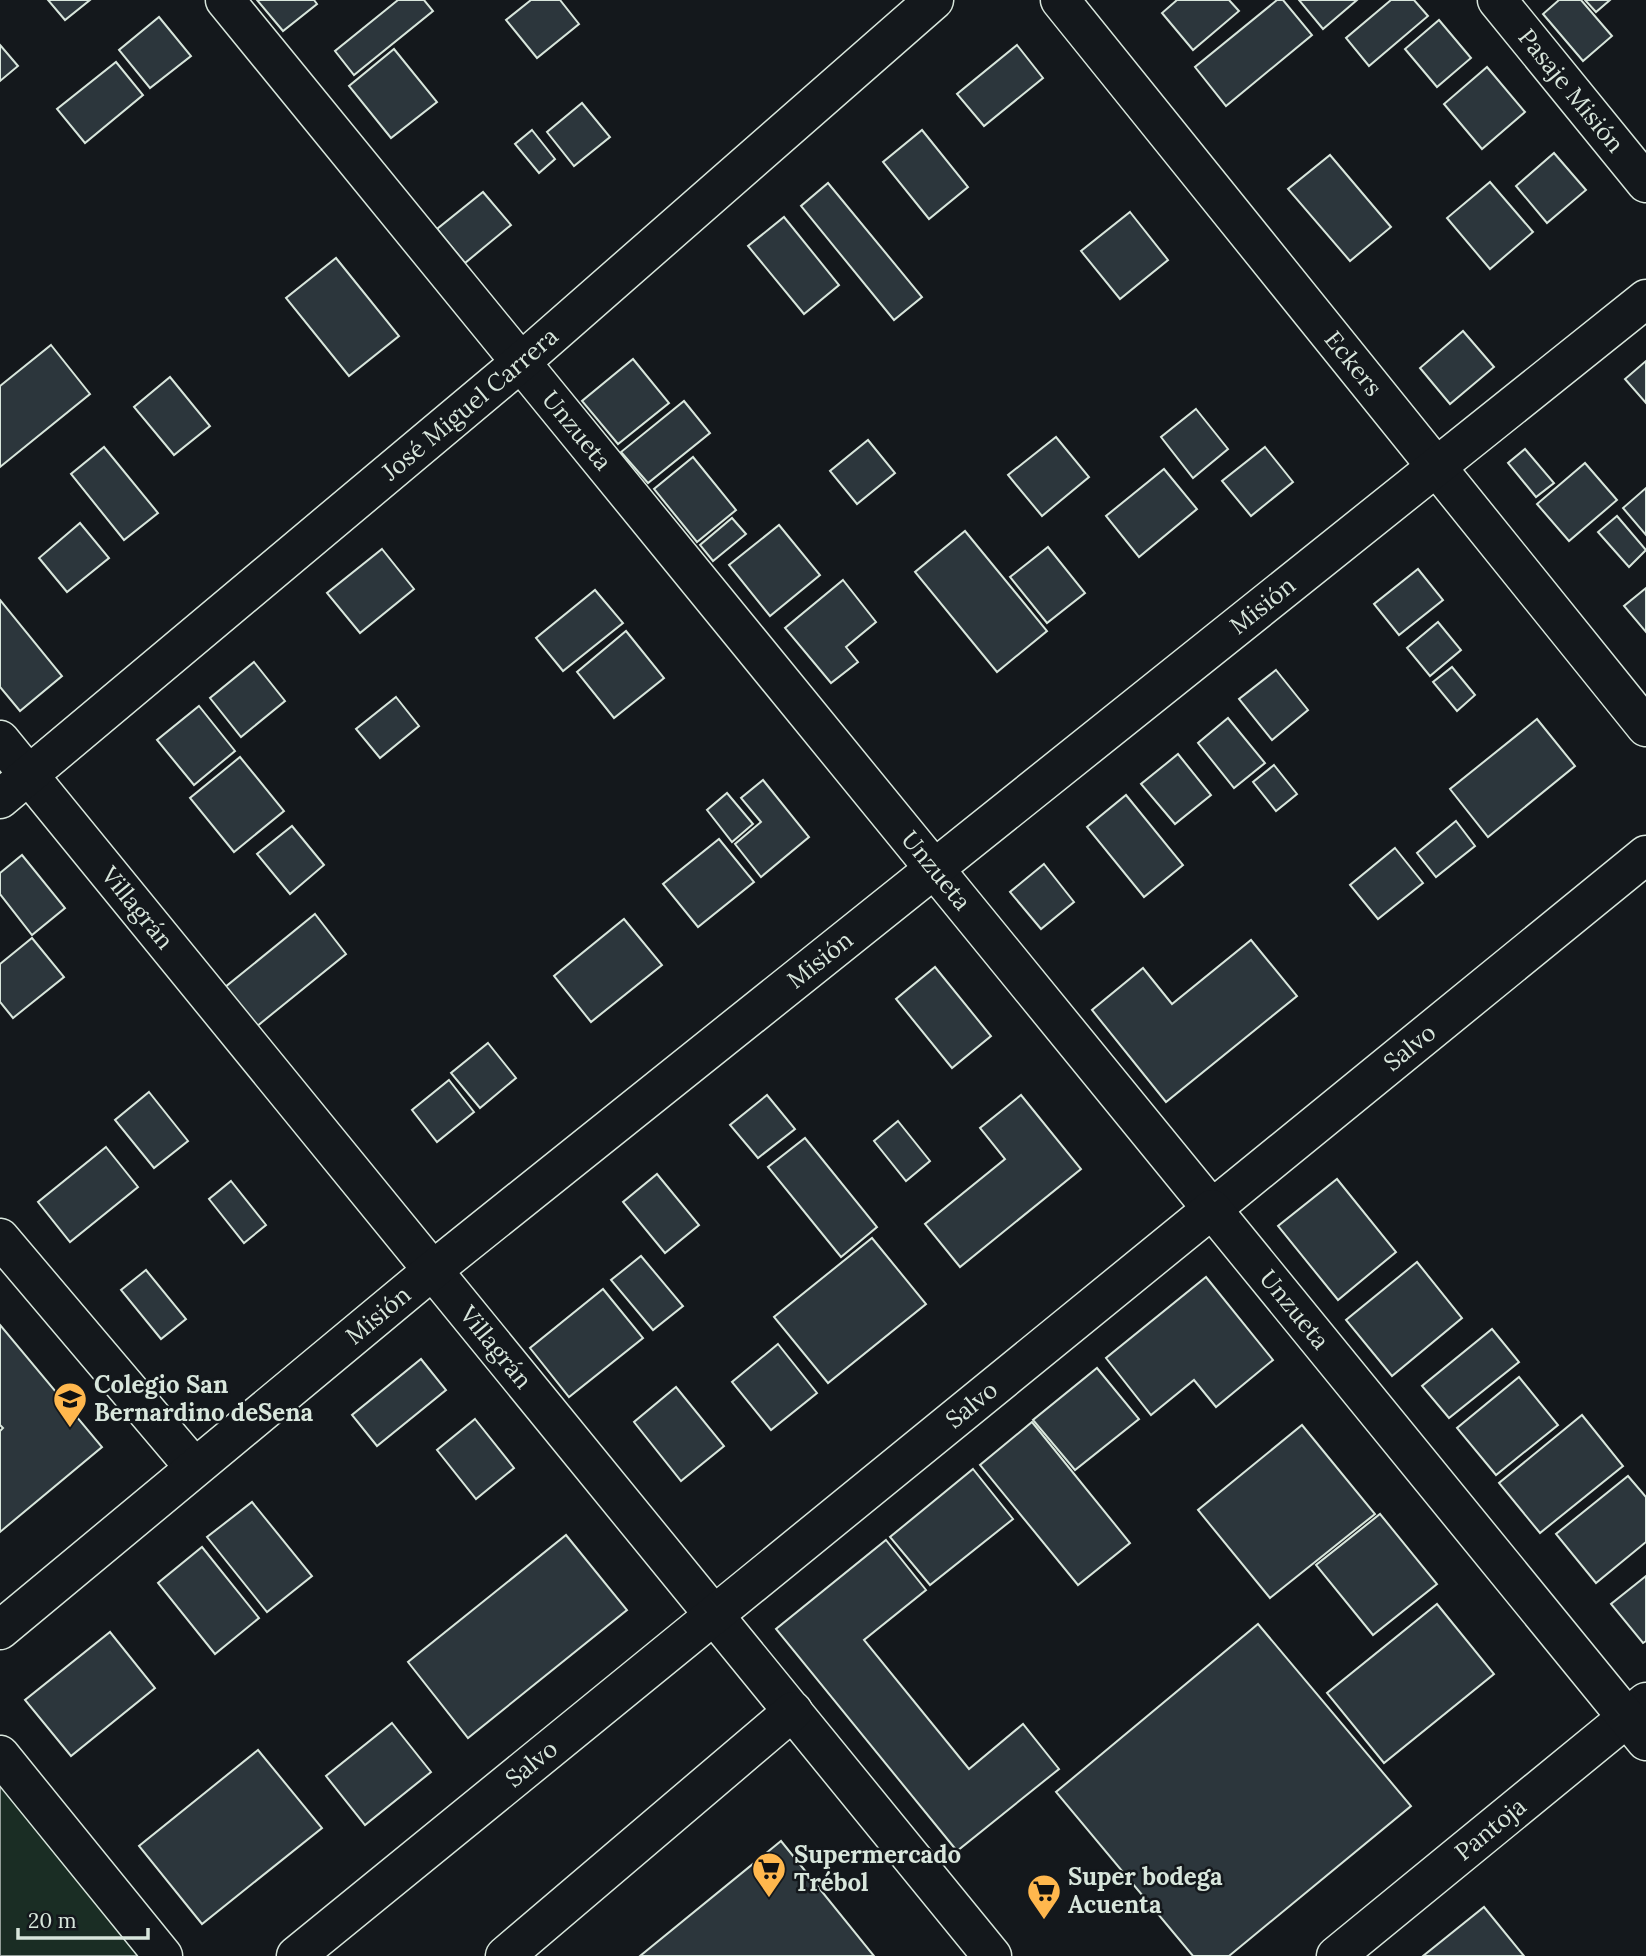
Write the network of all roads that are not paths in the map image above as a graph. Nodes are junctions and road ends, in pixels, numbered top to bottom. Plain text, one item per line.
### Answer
1 (225, 0) edge
2 (934, 0) edge
3 (1060, 0) edge
4 (1497, 0) edge
5 (1646, 183) edge
6 (1646, 299) edge
7 (521, 362) junction
8 (1438, 468) junction
9 (1646, 727) edge
10 (0, 740) edge
11 (14, 787) edge
12 (1646, 855) edge
13 (933, 868) junction
14 (1212, 1209) junction
15 (0, 1238) edge
16 (433, 1270) junction
17 (194, 1467) junction
18 (714, 1615) junction
19 (0, 1630) edge
20 (793, 1711) junction
21 (1640, 1720) edge
22 (0, 1755) edge
23 (531, 1948) edge
24 (163, 1956) edge
25 (296, 1956) edge
26 (992, 1956) edge
27 (1336, 1956) edge

1 - 7 street, Unzueta
2 - 7 street, José Miguel Carrera
3 - 8 street, Eckers
4 - 5 street, Pasaje Misión
6 - 8 street, Misión
7 - 11 street, José Miguel Carrera
7 - 13 street, Unzueta
8 - 9 street, Eckers
8 - 13 street, Misión
10 - 11 street, Villagrán
11 - 16 street, Villagrán
12 - 14 street, Salvo
13 - 14 street, Unzueta
13 - 16 street, Misión
14 - 18 street, Salvo
14 - 21 street, Unzueta
15 - 17 street
16 - 17 street, Misión
16 - 18 street, Villagrán
17 - 19 street, Misión
18 - 20 street, Villagrán
18 - 25 street, Salvo
20 - 23 street
20 - 26 street, Villagrán
21 - 27 street, Pantoja
22 - 24 street

